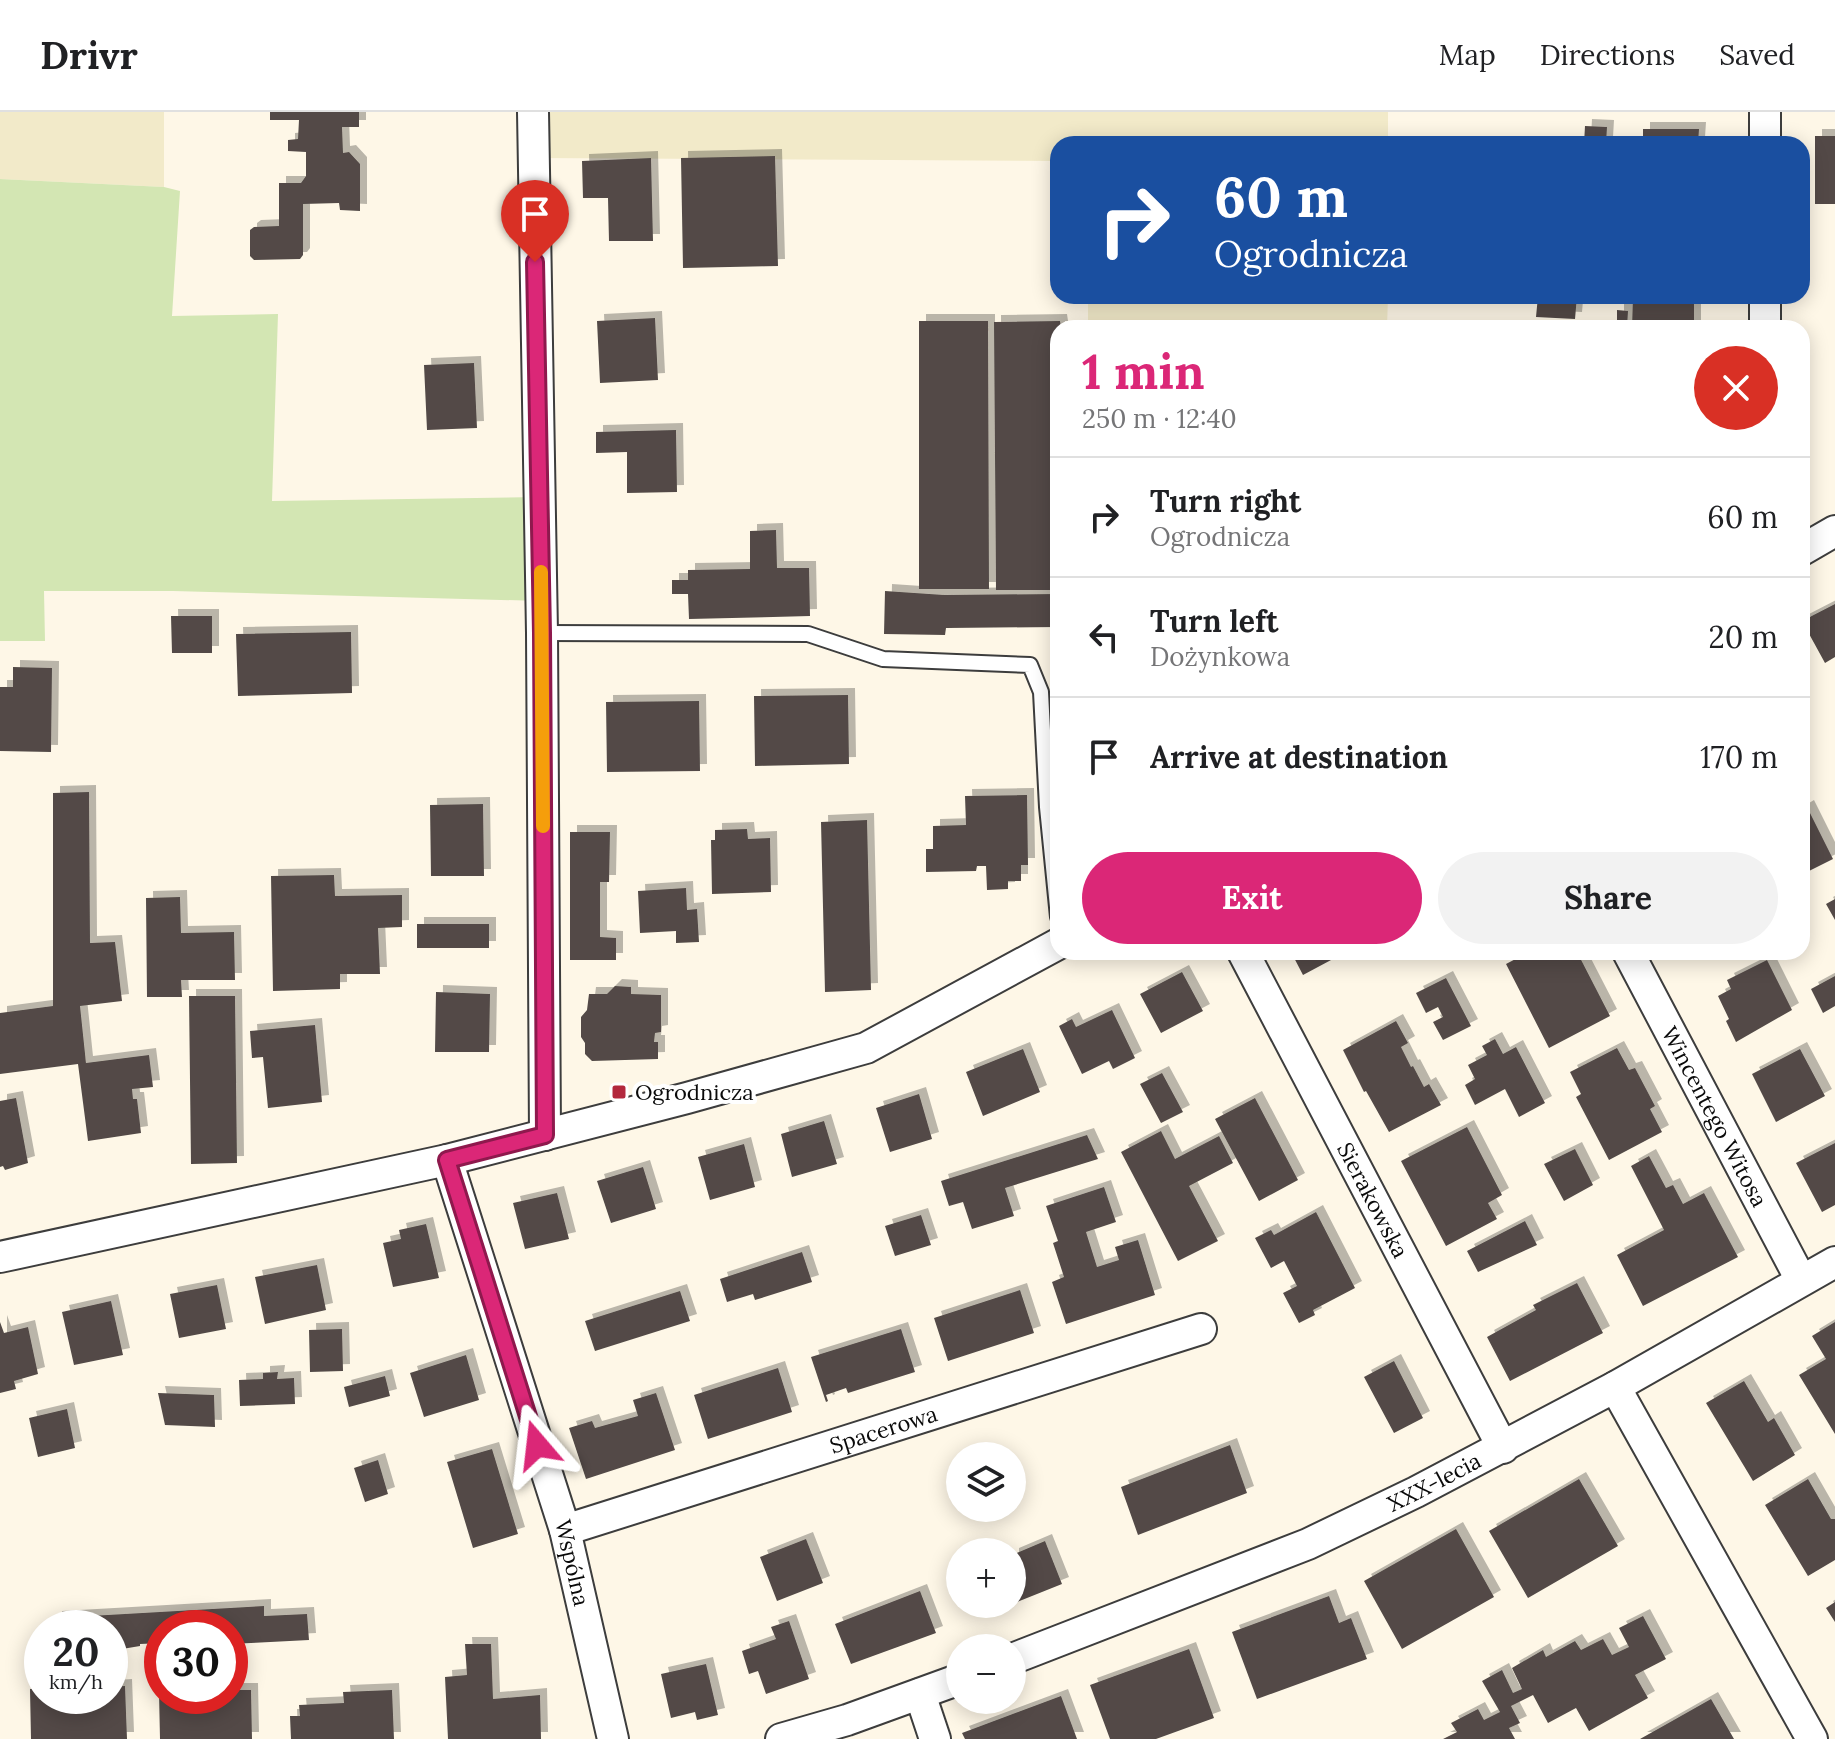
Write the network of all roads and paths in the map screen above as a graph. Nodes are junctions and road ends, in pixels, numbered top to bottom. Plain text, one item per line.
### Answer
1 (533, 112) edge
2 (1765, 112) edge
3 (1765, 136) edge
4 (1835, 531) edge
5 (1810, 545) edge
6 (542, 633) junction
7 (1050, 837) edge
8 (1050, 948) edge
9 (1247, 960) edge
10 (1632, 960) edge
11 (545, 1135) junction
12 (447, 1160) junction
13 (0, 1257) edge
14 (1835, 1262) edge
15 (1801, 1280) junction
16 (1201, 1329) dead end
17 (1615, 1387) junction
18 (1503, 1448) junction
19 (565, 1530) junction
20 (1026, 1654) edge
21 (946, 1684) edge
22 (920, 1694) junction
23 (613, 1739) edge
24 (781, 1739) edge
25 (935, 1739) edge
26 (1812, 1739) edge

1 - 6 street
2 - 3 street
4 - 5 street
6 - 7 lane
6 - 11 street
8 - 11 street
9 - 18 street, Sierakowska
10 - 15 street, Wincentego Witosa
11 - 12 street
12 - 13 street
12 - 19 street, Wspólna
14 - 15 street, XXX-lecia
15 - 17 street, XXX-lecia
16 - 19 street, Spacerowa
17 - 18 street, XXX-lecia
17 - 26 street
18 - 20 street, XXX-lecia
19 - 23 street, Wspólna
21 - 22 street
22 - 24 street
22 - 25 street

